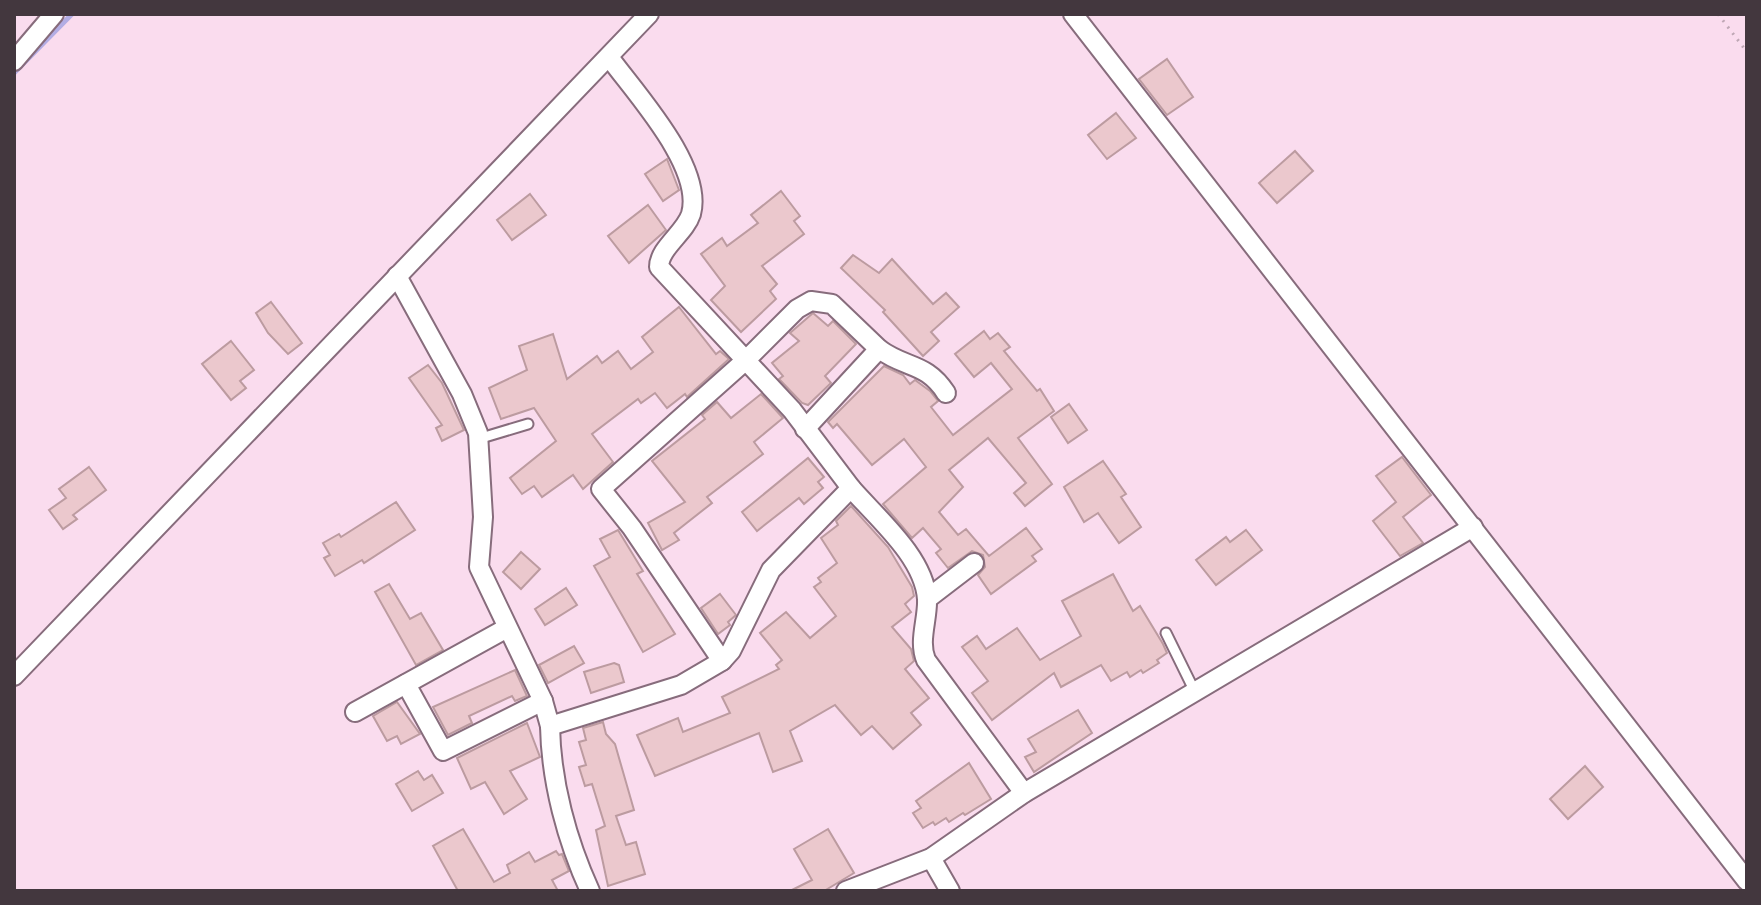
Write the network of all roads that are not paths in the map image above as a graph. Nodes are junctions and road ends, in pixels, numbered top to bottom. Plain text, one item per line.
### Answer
1 (54, 14) edge
2 (649, 14) edge
3 (1073, 14) edge
4 (609, 57) junction
5 (14, 61) edge
6 (397, 276) junction
7 (879, 349) junction
8 (746, 360) junction
9 (946, 393) dead end
10 (528, 424) dead end
11 (805, 429) junction
12 (478, 439) junction
13 (851, 488) junction
14 (1473, 527) junction
15 (974, 563) dead end
16 (927, 599) junction
17 (507, 628) junction
18 (1166, 633) dead end
19 (722, 661) junction
20 (14, 676) edge
21 (406, 684) junction
22 (1195, 692) junction
23 (543, 701) junction
24 (355, 712) dead end
25 (550, 726) junction
26 (1024, 793) junction
27 (931, 858) junction
28 (1747, 881) edge
29 (590, 891) edge
30 (846, 891) edge
31 (950, 891) edge

1 - 5 street
2 - 4 street
3 - 14 street
4 - 6 street
4 - 8 street
6 - 12 street
6 - 20 street
7 - 8 street
7 - 9 street
7 - 11 street
8 - 11 street
8 - 19 street
10 - 12 lane
11 - 13 street
12 - 17 street
13 - 16 street
13 - 19 street
14 - 22 street
14 - 28 street
15 - 16 street
16 - 26 street
17 - 21 street
17 - 23 street
18 - 22 lane
19 - 25 street
21 - 23 street
21 - 24 street
22 - 26 street
23 - 25 street
25 - 29 street
26 - 27 street
27 - 30 street
27 - 31 street

